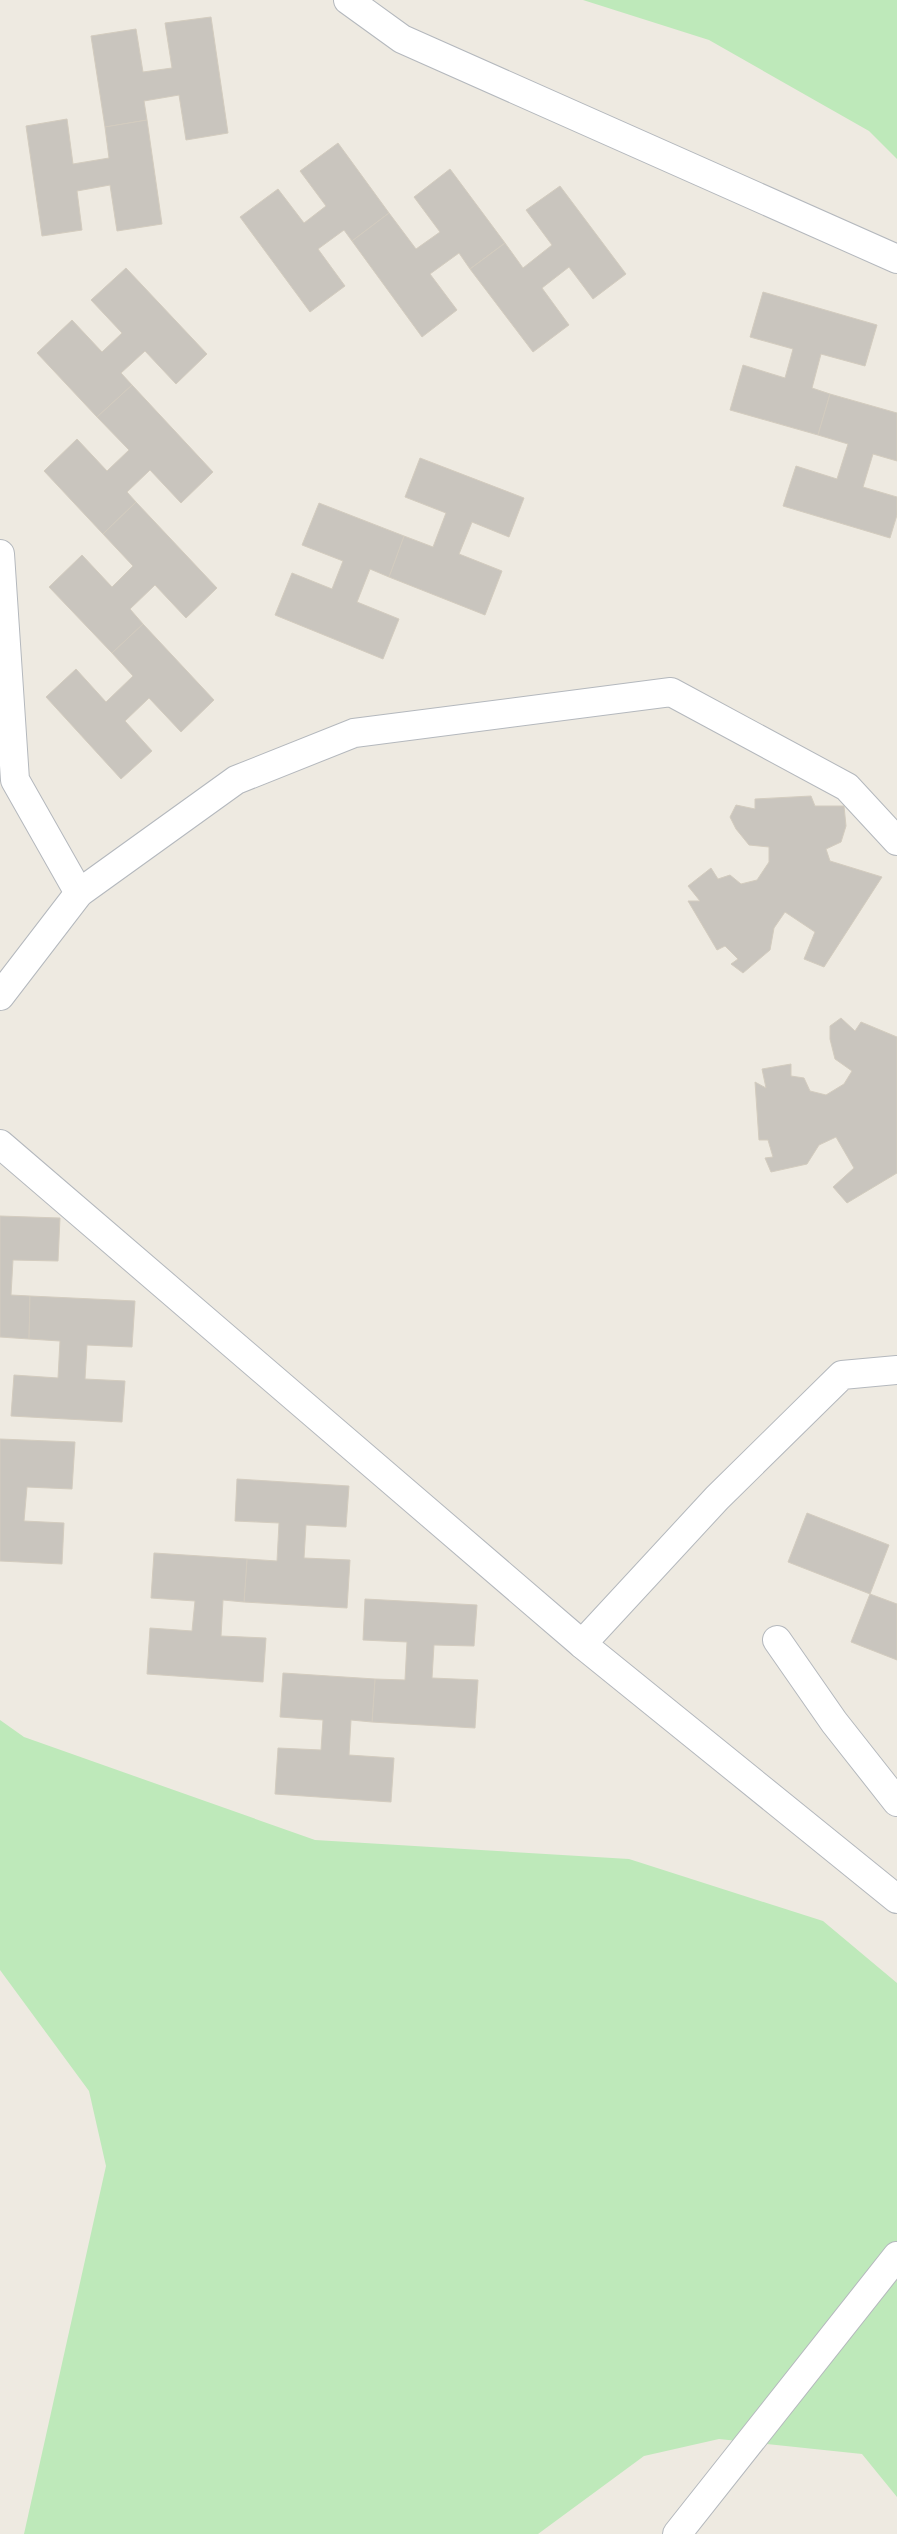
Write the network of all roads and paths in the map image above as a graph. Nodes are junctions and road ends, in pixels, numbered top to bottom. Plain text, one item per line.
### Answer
1 (348, 0) edge
2 (897, 259) edge
3 (0, 554) edge
4 (897, 842) edge
5 (79, 892) junction
6 (0, 996) edge
7 (0, 1144) edge
8 (897, 1370) edge
9 (777, 1640) dead end
10 (582, 1644) junction
11 (897, 1802) edge
12 (897, 1899) edge
13 (897, 2256) edge
14 (677, 2534) edge

1 - 2 street
3 - 5 street
4 - 5 street
5 - 6 street
7 - 10 street
8 - 10 street
9 - 11 street
10 - 12 street
13 - 14 street

